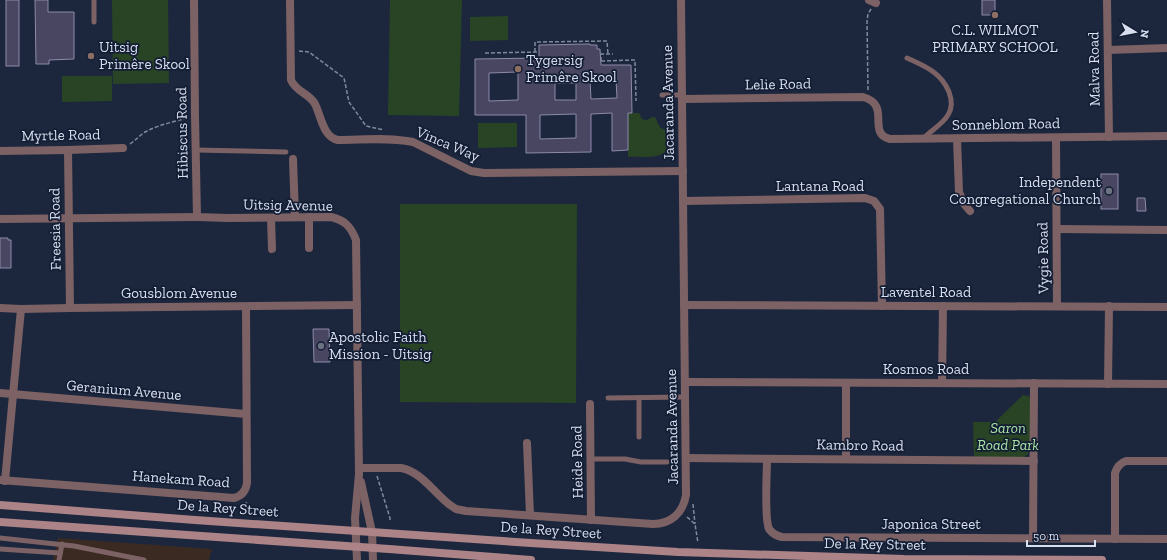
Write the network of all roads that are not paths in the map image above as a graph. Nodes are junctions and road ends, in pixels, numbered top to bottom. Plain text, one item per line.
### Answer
1 (94, 0) edge
2 (194, 0) edge
3 (290, 0) edge
4 (681, 0) edge
5 (1107, 0) edge
6 (94, 22) dead end
7 (1167, 48) edge
8 (1108, 50) junction
9 (907, 58) dead end
10 (662, 95) dead end
11 (682, 97) junction
12 (873, 102) joint
13 (1167, 136) edge
14 (1109, 137) junction
15 (1056, 138) junction
16 (923, 139) junction
17 (957, 139) junction
18 (123, 148) road end
19 (68, 150) junction
20 (196, 150) junction
21 (0, 151) edge
22 (286, 152) dead end
23 (293, 159) dead end
24 (683, 171) junction
25 (683, 201) junction
26 (970, 211) dead end
27 (197, 216) junction
28 (69, 217) junction
29 (294, 217) junction
30 (309, 217) junction
31 (0, 218) edge
32 (271, 218) junction
33 (1057, 229) junction
34 (1167, 230) edge
35 (309, 248) dead end
36 (272, 249) dead end
37 (684, 305) junction
38 (357, 306) junction
39 (882, 306) junction
40 (943, 306) junction
41 (1057, 306) junction
42 (1109, 306) junction
43 (1167, 306) edge
44 (246, 307) junction
45 (0, 308) edge
46 (70, 308) junction
47 (21, 309) junction
48 (685, 382) junction
49 (846, 383) junction
50 (942, 383) junction
51 (1034, 383) junction
52 (1108, 384) junction
53 (1167, 384) edge
54 (0, 394) edge
55 (13, 394) junction
56 (685, 397) junction
57 (608, 398) dead end
58 (639, 398) junction
59 (590, 404) dead end
60 (246, 414) junction
61 (639, 437) dead end
62 (527, 443) dead end
63 (686, 458) junction
64 (767, 458) junction
65 (591, 459) junction
66 (846, 459) junction
67 (1034, 461) junction
68 (667, 462) dead end
69 (1167, 462) edge
70 (359, 471) junction
71 (3, 480) edge
72 (0, 504) edge
73 (530, 515) junction
74 (591, 520) junction
75 (0, 522) edge
76 (355, 531) junction
77 (372, 532) junction
78 (0, 538) edge
79 (1033, 538) junction
80 (1115, 539) junction
81 (1167, 539) edge
82 (62, 544) junction
83 (356, 547) junction
84 (373, 548) junction
85 (0, 549) edge
86 (60, 553) junction
87 (59, 560) edge
88 (144, 560) edge
89 (357, 560) edge
90 (373, 560) edge
91 (531, 560) edge
92 (1102, 560) edge

1 - 6 lane
2 - 20 street, Hibiscus Road
3 - 24 street, Vinca Way
4 - 11 street, Jacaranda Avenue
5 - 8 street, Malva Road
7 - 8 street
8 - 14 street, Malva Road
9 - 16 lane
10 - 11 lane
11 - 12 street, Lelie Road
11 - 24 street, Jacaranda Avenue
12 - 16 street, Sonneblom Road
13 - 14 street, Sonneblom Road
14 - 15 street, Sonneblom Road
15 - 17 street, Sonneblom Road
15 - 33 street, Vygie Road
16 - 17 street, Sonneblom Road
17 - 26 street
18 - 19 street, Myrtle Road
19 - 21 street, Myrtle Road
19 - 28 street, Freesia Road
20 - 22 lane
20 - 27 street, Hibiscus Road
23 - 29 street
24 - 25 street, Jacaranda Avenue
25 - 37 street, Jacaranda Avenue
25 - 39 street, Lantana Road
27 - 28 street, Uitsig Avenue
27 - 32 street, Uitsig Avenue
28 - 31 street, Uitsig Avenue
28 - 46 street, Freesia Road
29 - 30 street, Uitsig Avenue
29 - 32 street, Uitsig Avenue
30 - 35 street
30 - 38 street, Uitsig Avenue
32 - 36 street
33 - 34 street
33 - 41 street, Vygie Road
37 - 39 street, Laventel Road
37 - 48 street, Jacaranda Avenue
38 - 44 street, Gousblom Avenue
38 - 70 street, Uitsig Avenue
39 - 40 street, Laventel Road
40 - 41 street, Laventel Road
40 - 50 street
41 - 42 street, Laventel Road
42 - 43 street, Laventel Road
42 - 52 street
44 - 46 street, Gousblom Avenue
44 - 60 street, Hanekam Road
45 - 47 street, Gousblom Avenue
46 - 47 street, Gousblom Avenue
47 - 55 street
48 - 49 street, Kosmos Road
48 - 56 street, Jacaranda Avenue
49 - 50 street, Kosmos Road
49 - 66 street
50 - 51 street, Kosmos Road
51 - 52 street, Kosmos Road
51 - 67 street
52 - 53 street, Kosmos Road
54 - 55 street, Geranium Avenue
55 - 60 street, Geranium Avenue
55 - 71 street
56 - 58 lane
56 - 63 street, Jacaranda Avenue
57 - 58 lane
58 - 61 lane
59 - 65 street, Heide Road
60 - 71 street, Hanekam Road
62 - 73 street
63 - 64 street, Kambro Road
63 - 74 street, Jacaranda Avenue
64 - 66 street, Kambro Road
64 - 79 street, Japonica Street
65 - 68 lane
65 - 74 street, Heide Road
66 - 67 street, Kambro Road
67 - 79 street
69 - 80 street
70 - 73 street, Jacaranda Avenue
70 - 76 street, Uitsig Avenue
70 - 77 street, Uitsig Avenue
72 - 76 main road, De la Rey Street
73 - 74 street, Jacaranda Avenue
75 - 83 main road, De la Rey Street
76 - 77 main road, De la Rey Street
76 - 83 street, Uitsig Avenue
77 - 84 street, Uitsig Avenue
77 - 92 main road, De la Rey Street
78 - 82 lane
79 - 80 street, Japonica Street
80 - 81 street, Japonica Street
82 - 86 lane
82 - 88 lane
83 - 84 main road, De la Rey Street
83 - 89 street, Uitsig Avenue
84 - 90 street, Uitsig Avenue
84 - 91 main road, De la Rey Street
85 - 86 lane
86 - 87 lane

